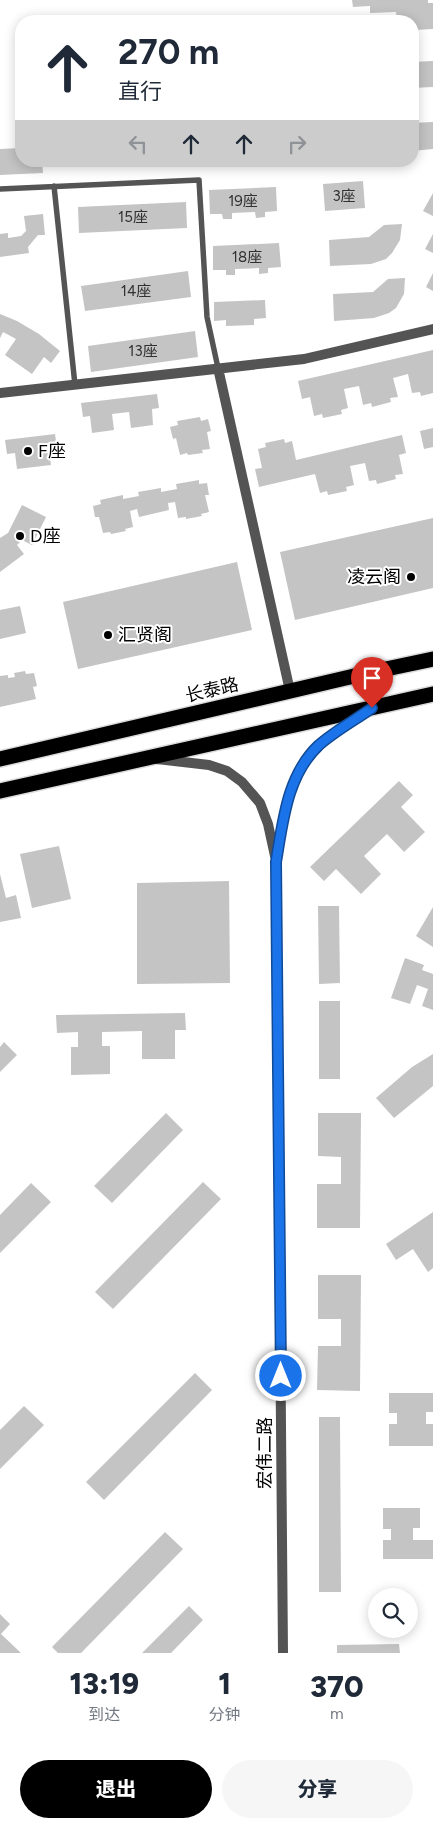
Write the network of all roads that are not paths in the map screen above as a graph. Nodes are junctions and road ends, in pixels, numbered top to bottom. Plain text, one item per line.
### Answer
1 (54, 186) junction
2 (0, 189) edge
3 (433, 329) edge
4 (218, 368) junction
5 (75, 385) junction
6 (0, 394) edge
7 (433, 659) edge
8 (290, 691) junction
9 (433, 694) edge
10 (372, 708) junction
11 (143, 758) junction
12 (0, 759) edge
13 (0, 791) edge
14 (276, 862) junction
15 (283, 1653) edge

1 - 2 lane
1 - 4 lane
1 - 5 lane
3 - 4 street
4 - 5 street
4 - 8 street
5 - 6 street
7 - 8 highway, 长泰路
8 - 12 highway, 长泰路
9 - 10 highway
10 - 11 highway
10 - 14 street
11 - 13 highway
11 - 14 street
14 - 15 street, 宏伟二路

